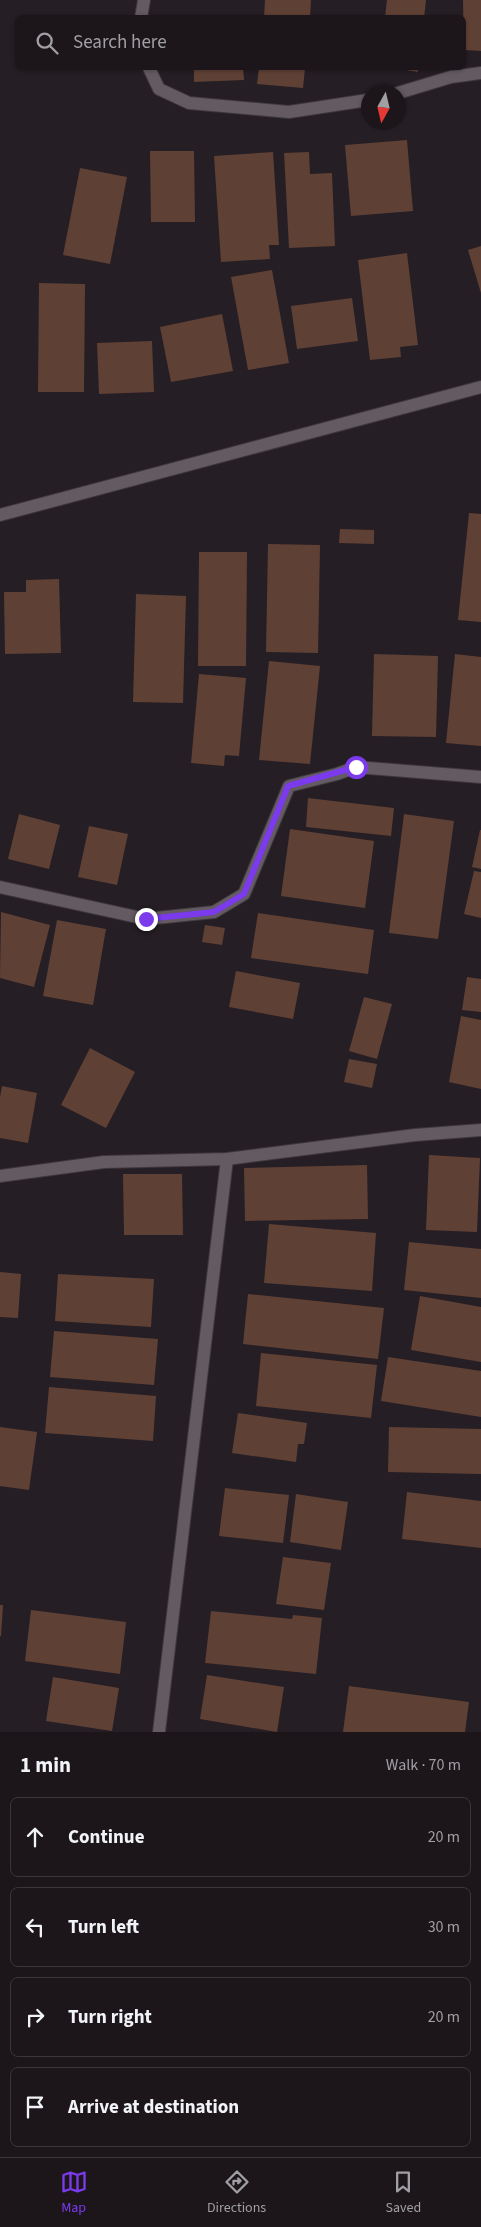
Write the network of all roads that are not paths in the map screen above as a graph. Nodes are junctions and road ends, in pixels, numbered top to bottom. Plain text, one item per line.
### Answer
1 (144, 0) edge
2 (142, 15) edge
3 (149, 70) edge
4 (481, 73) edge
5 (406, 91) edge
6 (361, 101) edge
7 (481, 387) edge
8 (0, 514) edge
9 (481, 777) edge
10 (0, 886) edge
11 (481, 1130) edge
12 (227, 1159) junction
13 (0, 1176) edge
14 (159, 1732) edge

1 - 2 street
3 - 6 street
4 - 5 street
7 - 8 street
9 - 10 street
11 - 12 street
12 - 13 street
12 - 14 street

